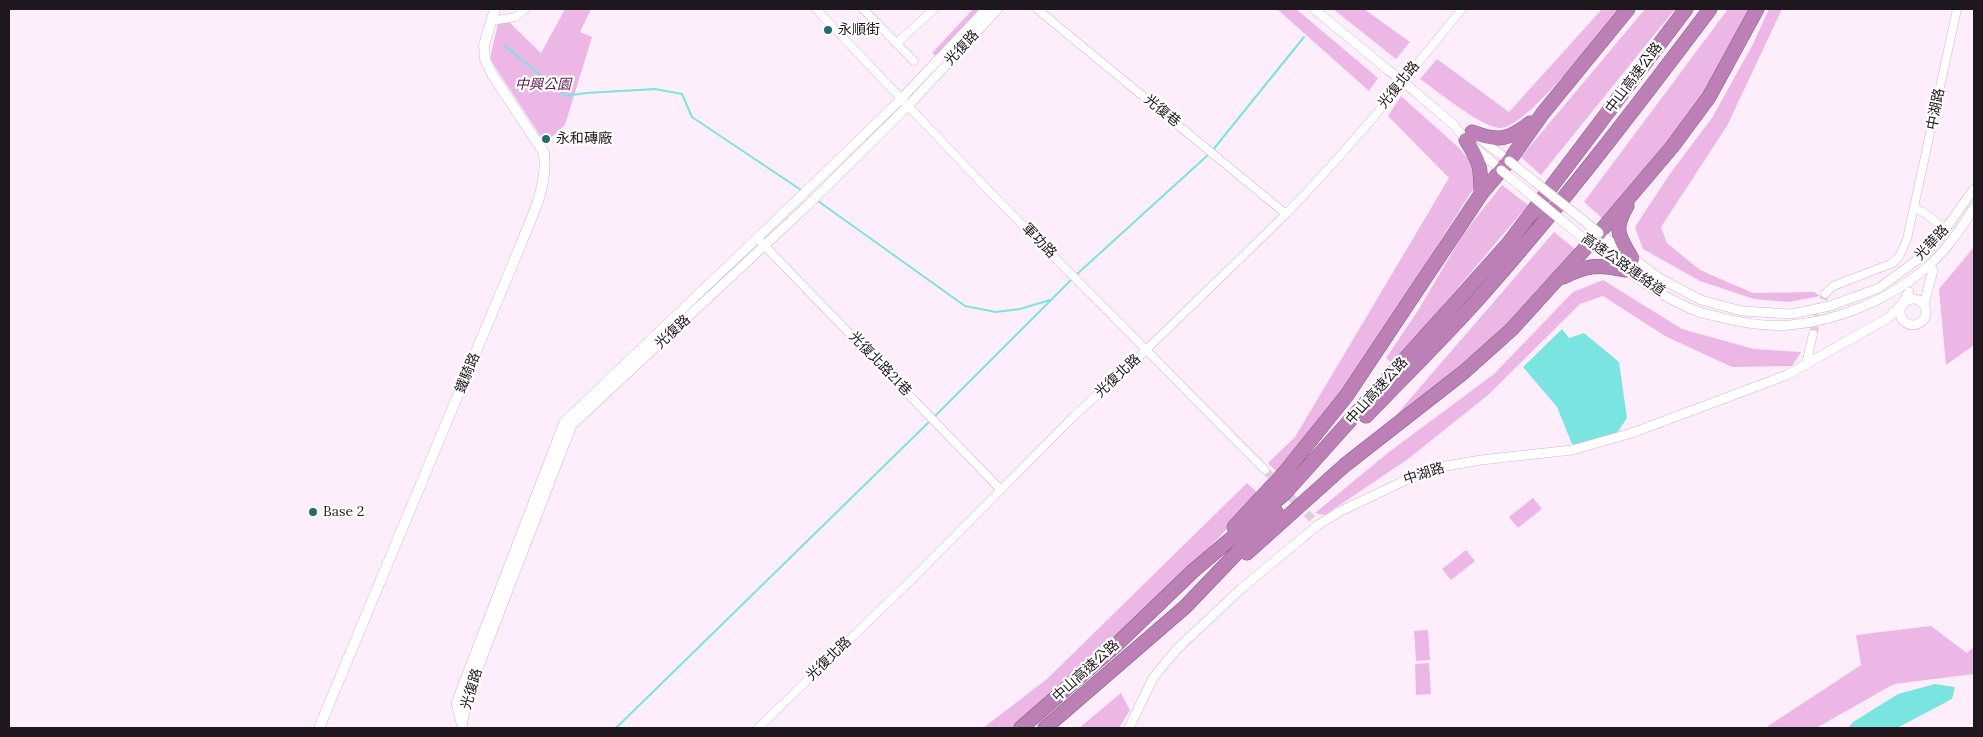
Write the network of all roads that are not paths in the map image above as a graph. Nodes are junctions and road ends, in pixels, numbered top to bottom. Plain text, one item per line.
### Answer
1 (495, 9) edge
2 (525, 9) edge
3 (816, 9) edge
4 (934, 9) edge
5 (986, 9) edge
6 (998, 9) edge
7 (1037, 9) edge
8 (1314, 9) edge
9 (1462, 9) edge
10 (1628, 9) edge
11 (1686, 9) edge
12 (1710, 9) edge
13 (1757, 9) edge
14 (1956, 9) edge
15 (869, 11) edge
16 (491, 21) junction
17 (897, 43) junction
18 (914, 61) dead end
19 (902, 98) junction
20 (909, 105) junction
21 (1543, 113) junction
22 (1469, 136) junction
23 (1505, 165) junction
24 (1637, 188) junction
25 (1974, 189) edge
26 (1481, 194) junction
27 (1914, 208) junction
28 (1974, 208) edge
29 (1286, 214) junction
30 (1940, 225) dead end
31 (1594, 238) junction
32 (758, 239) junction
33 (765, 246) junction
34 (1629, 264) junction
35 (1933, 270) dead end
36 (1555, 281) junction
37 (1879, 288) joint
38 (1909, 292) dead end
39 (1825, 294) tunnel mouth
40 (1883, 298) joint
41 (1902, 304) junction
42 (1924, 304) junction
43 (1888, 318) junction
44 (1907, 324) junction
45 (1813, 334) tunnel mouth
46 (1147, 349) junction
47 (1806, 365) junction
48 (1265, 470) tunnel mouth
49 (1001, 490) junction
50 (1193, 571) junction
51 (1185, 607) junction
52 (463, 727) edge
53 (319, 728) edge
54 (758, 728) edge
55 (1021, 728) edge
56 (1045, 728) edge
57 (1129, 728) edge

1 - 16 main road, 鐵騎路
2 - 16 street
3 - 19 street, 軍功路
4 - 17 street
5 - 19 street, 光復路
6 - 20 street, 光復路
7 - 29 street, 光復巷
8 - 22 street, 高速公路連絡道, bridge
9 - 29 street, 光復北路
10 - 21 highway
11 - 50 highway, 中山高速公路
12 - 51 highway, 中山高速公路
13 - 24 highway
14 - 27 street, 中湖路
15 - 17 street
16 - 53 main road, 鐵騎路
17 - 18 street
19 - 20 street, 軍功路
19 - 32 street, 光復路
20 - 33 street, 光復路
20 - 46 street, 軍功路
21 - 22 highway
21 - 23 highway
22 - 23 street, 高速公路連絡道
22 - 26 highway
23 - 26 highway
23 - 31 street, 高速公路連絡道, bridge
23 - 31 street, 高速公路連絡道, bridge
24 - 31 highway
24 - 34 highway
25 - 37 street, 光華路
26 - 50 highway
27 - 30 street
27 - 39 street, 中湖路
28 - 40 street, 光華路
29 - 46 street, 光復北路
31 - 34 street, 高速公路連絡道
31 - 34 street, 高速公路連絡道
31 - 36 highway
32 - 33 street, 光復北路21巷
32 - 52 street, 光復路
33 - 49 street, 光復北路21巷
33 - 52 street, 光復路
34 - 36 highway
34 - 37 street, 高速公路連絡道
34 - 40 street, 高速公路連絡道
35 - 42 street
36 - 51 highway
38 - 41 street, 中湖路
41 - 42 street
41 - 43 street, 中湖路
41 - 44 street
42 - 44 street
43 - 44 street
43 - 47 street, 中湖路
45 - 47 street
46 - 48 street, 軍功路
46 - 49 street, 光復北路
47 - 57 street, 中湖路
49 - 54 street, 光復北路
50 - 55 highway, 中山高速公路
51 - 56 highway, 中山高速公路

